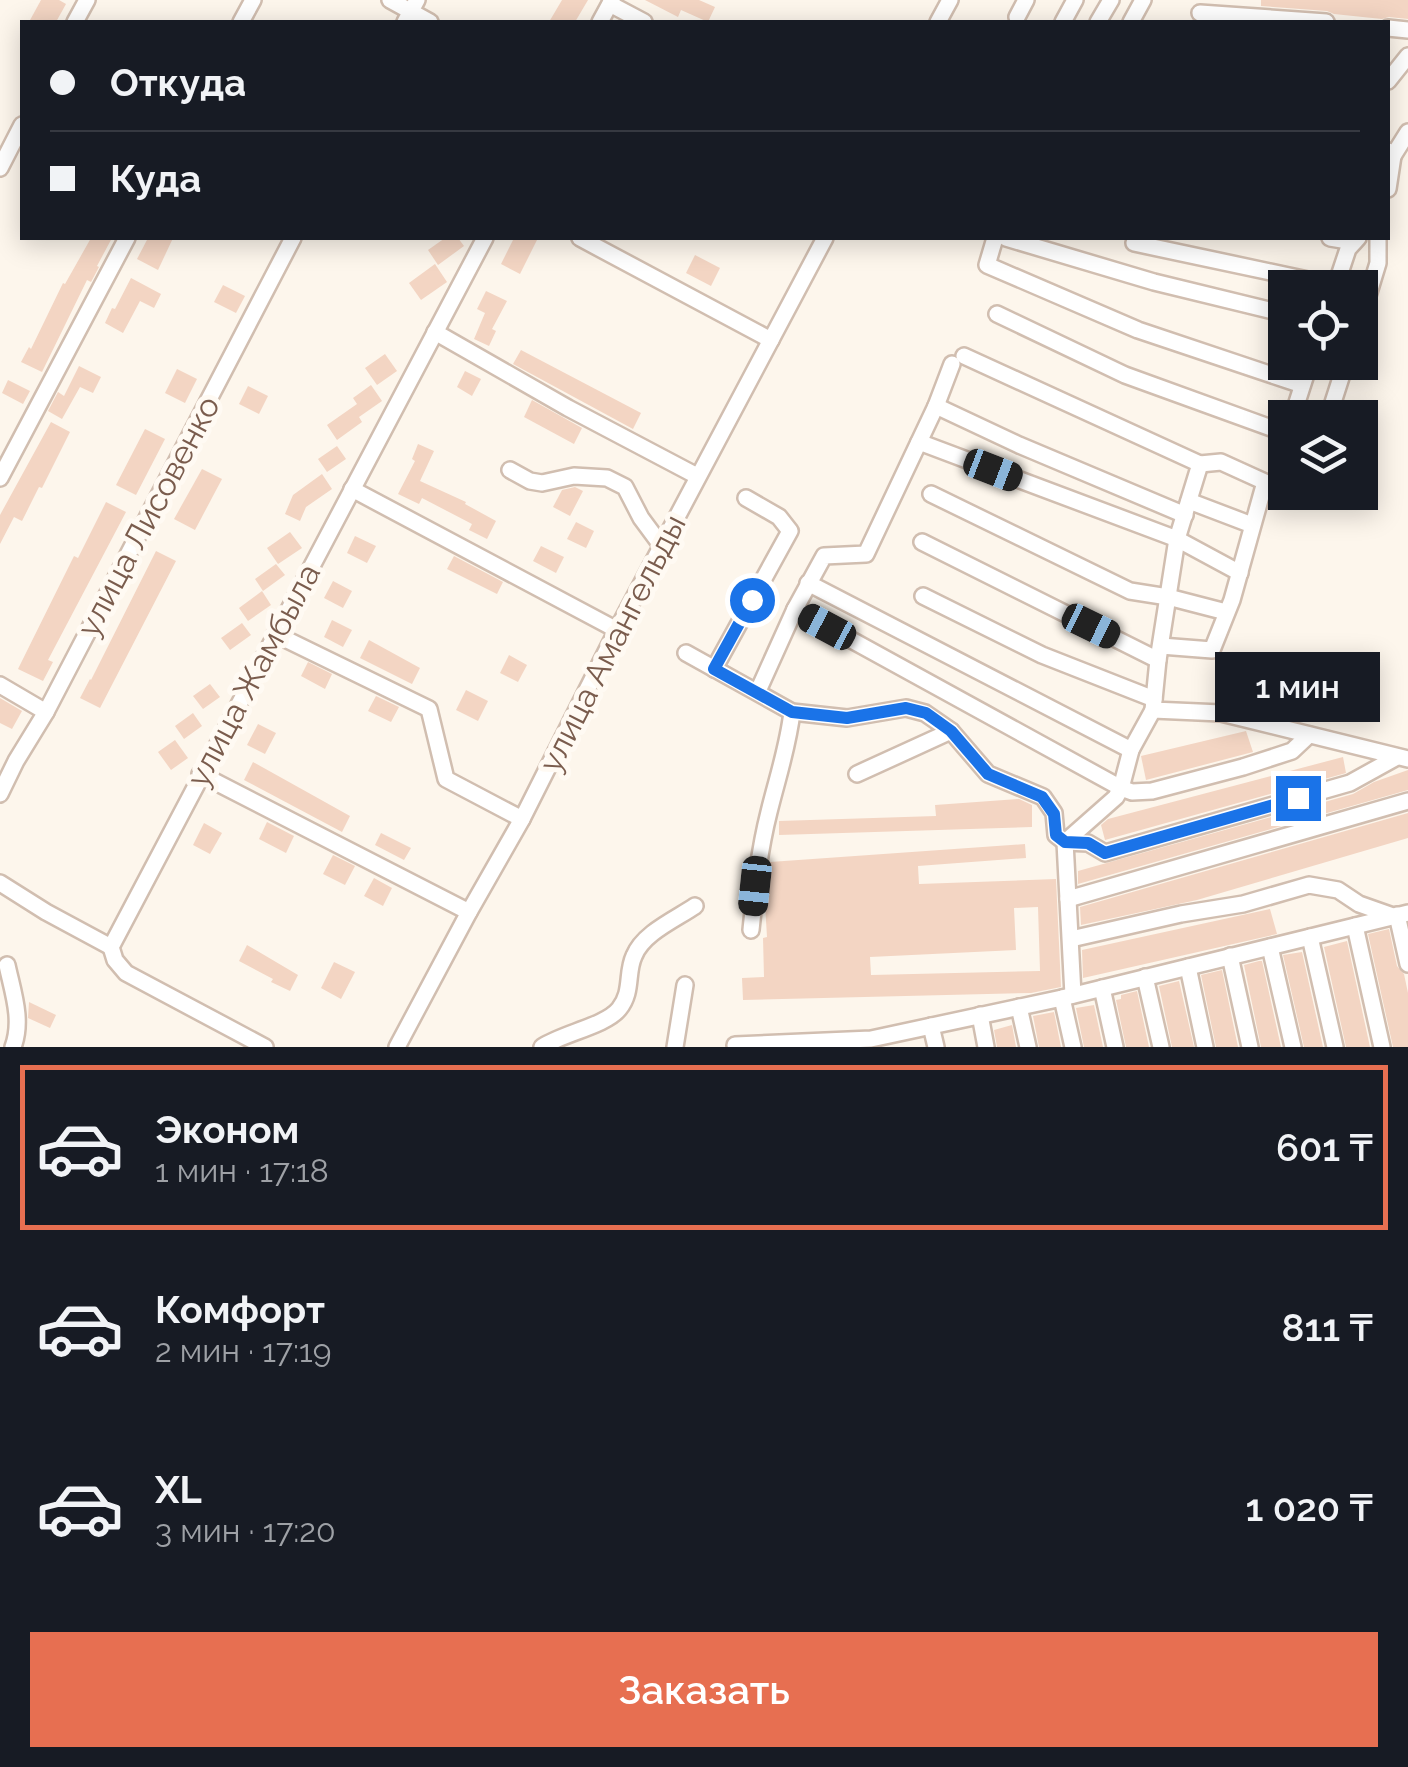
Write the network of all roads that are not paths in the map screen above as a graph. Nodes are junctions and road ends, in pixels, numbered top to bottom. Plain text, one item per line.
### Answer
1 (390, 0) edge
2 (1026, 0) edge
3 (610, 2) edge
4 (411, 11) edge
5 (1200, 13) dead end
6 (1017, 17) dead end
7 (641, 20) edge
8 (1298, 20) edge
9 (1408, 56) edge
10 (1390, 75) edge
11 (20, 128) edge
12 (1408, 132) edge
13 (1390, 154) edge
14 (0, 168) edge
15 (125, 240) edge
16 (292, 240) edge
17 (484, 240) edge
18 (584, 240) edge
19 (824, 240) edge
20 (993, 240) edge
21 (1013, 240) edge
22 (1356, 240) edge
23 (1378, 240) edge
24 (1134, 243) dead end
25 (1341, 270) edge
26 (1376, 270) edge
27 (1268, 272) edge
28 (1268, 310) edge
29 (997, 314) dead end
30 (434, 332) junction
31 (771, 340) junction
32 (1304, 380) edge
33 (1302, 385) junction
34 (1297, 400) edge
35 (936, 406) junction
36 (1268, 432) edge
37 (919, 442) junction
38 (1200, 464) junction
39 (510, 470) dead end
40 (698, 476) junction
41 (0, 478) edge
42 (352, 488) junction
43 (932, 494) dead end
44 (746, 498) dead end
45 (1187, 508) junction
46 (1252, 526) junction
47 (1177, 540) junction
48 (922, 542) dead end
49 (661, 545) junction
50 (1240, 573) junction
51 (808, 583) junction
52 (922, 596) dead end
53 (1168, 596) junction
54 (794, 609) junction
55 (1226, 612) junction
56 (617, 630) junction
57 (275, 634) junction
58 (1159, 653) junction
59 (686, 654) dead end
60 (714, 669) junction
61 (0, 685) edge
62 (758, 691) junction
63 (1154, 704) junction
64 (46, 712) junction
65 (792, 712) junction
66 (951, 731) junction
67 (1309, 735) junction
68 (1131, 750) junction
69 (1403, 758) edge
70 (200, 774) junction
71 (857, 774) dead end
72 (1121, 788) junction
73 (0, 794) edge
74 (1408, 801) edge
75 (522, 819) junction
76 (1065, 842) junction
77 (0, 883) edge
78 (1068, 899) junction
79 (695, 906) dead end
80 (469, 912) junction
81 (1399, 915) edge
82 (1355, 926) junction
83 (751, 930) dead end
84 (1310, 937) junction
85 (1071, 939) junction
86 (111, 947) junction
87 (1270, 947) junction
88 (1230, 956) junction
89 (1408, 964) edge
90 (7, 965) dead end
91 (1188, 967) junction
92 (1145, 978) junction
93 (685, 985) dead end
94 (1102, 988) junction
95 (1068, 996) junction
96 (1019, 1007) junction
97 (980, 1016) junction
98 (932, 1026) junction
99 (890, 1041) edge
100 (850, 1043) edge
101 (807, 1044) edge
102 (735, 1045) edge
103 (764, 1045) edge
104 (13, 1047) edge
105 (265, 1047) edge
106 (397, 1047) edge
107 (542, 1047) edge
108 (675, 1047) edge
109 (936, 1047) edge
110 (986, 1047) edge
111 (1028, 1047) edge
112 (1073, 1047) edge
113 (1115, 1047) edge
114 (1161, 1047) edge
115 (1205, 1047) edge
116 (1250, 1047) edge
117 (1292, 1047) edge
118 (1335, 1047) edge
119 (1382, 1047) edge

1 - 4 street
2 - 6 street
3 - 7 street
5 - 8 street
9 - 10 street
11 - 14 street
12 - 13 street
15 - 41 street
16 - 64 street, улица Лисовенко
17 - 30 street, улица Жамбыла
18 - 31 street
19 - 31 street, улица Амангельды
20 - 33 street
21 - 28 street
22 - 25 street
23 - 26 street
24 - 27 street
29 - 36 street
30 - 40 street
30 - 42 street, улица Жамбыла
31 - 40 street, улица Амангельды
32 - 33 street
33 - 34 street
35 - 37 street
35 - 38 street
35 - 45 street
37 - 47 street
37 - 51 street
38 - 45 street
38 - 46 street
39 - 49 street
40 - 49 street, улица Амангельды
42 - 56 street
42 - 57 street, улица Жамбыла
43 - 53 street
44 - 60 street
45 - 46 street
45 - 47 street
46 - 50 street
47 - 50 street
47 - 53 street
48 - 58 street
49 - 56 street, улица Амангельды
50 - 55 street
51 - 54 street
51 - 68 street
52 - 63 street
53 - 55 street
53 - 58 street
54 - 62 street
54 - 72 street
55 - 58 street
56 - 75 street, улица Амангельды
57 - 70 street, улица Жамбыла
57 - 75 street
58 - 63 street
59 - 60 street
60 - 62 street
61 - 64 street
62 - 65 street
63 - 67 street
63 - 68 street
64 - 73 street, улица Лисовенко
65 - 66 street
65 - 83 street
66 - 71 street
66 - 76 street
67 - 69 street
67 - 72 street
68 - 72 street
69 - 76 street
70 - 80 street
70 - 86 street, улица Жамбыла
72 - 76 street
74 - 78 street
75 - 80 street, улица Амангельды
76 - 78 street
77 - 86 street
78 - 85 street
79 - 107 street
80 - 106 street, улица Амангельды
81 - 82 street
81 - 85 street
81 - 89 street
82 - 84 street
82 - 119 street
84 - 87 street
84 - 118 street
85 - 95 street
86 - 105 street
87 - 88 street
87 - 117 street
88 - 91 street
88 - 116 street
90 - 104 street
91 - 92 street
91 - 115 street
92 - 94 street
92 - 114 street
93 - 108 street
94 - 95 street
94 - 113 street
95 - 96 street
95 - 112 street
96 - 97 street
96 - 111 street
97 - 98 street
97 - 110 street
98 - 99 street
98 - 109 street
99 - 100 street
100 - 101 street
101 - 103 street
102 - 103 street

